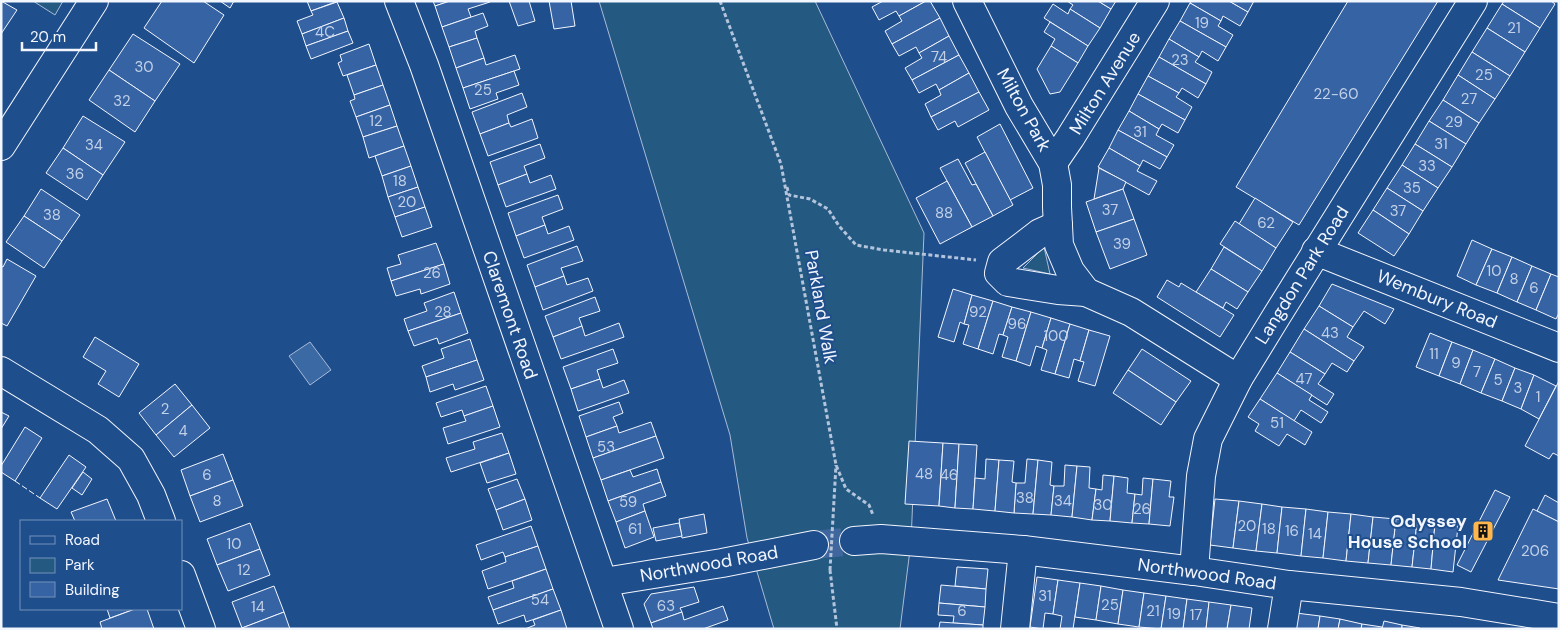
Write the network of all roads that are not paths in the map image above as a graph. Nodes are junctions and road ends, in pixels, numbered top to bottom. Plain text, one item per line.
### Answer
1 (94, 1) edge
2 (399, 1) edge
3 (967, 1) edge
4 (1155, 1) edge
5 (1473, 1) edge
6 (1, 146) edge
7 (1052, 163) junction
8 (1058, 225) junction
9 (1316, 251) junction
10 (1086, 292) junction
11 (1559, 348) edge
12 (1, 371) edge
13 (1238, 379) junction
14 (161, 520) edge
15 (854, 541) tunnel mouth
16 (814, 545) tunnel mouth
17 (1023, 550) junction
18 (1194, 571) junction
19 (182, 578) edge
20 (604, 582) junction
21 (1289, 585) junction
22 (1559, 618) edge
23 (201, 629) edge
24 (619, 629) edge
25 (1015, 629) edge
26 (1282, 629) edge

1 - 6 street
2 - 20 street, Claremont Road
3 - 7 street, Milton Park
4 - 7 street, Milton Avenue
5 - 9 street, Langdon Park Road
7 - 8 street, Milton Park
8 - 10 street, Milton Park
8 - 10 street, Milton Park
9 - 11 street, Wembury Road
9 - 13 street, Langdon Park Road
10 - 13 street, Milton Park
12 - 14 street
13 - 18 street, Langdon Park Road
15 - 17 street, Northwood Road
16 - 20 street, Northwood Road
17 - 18 street, Northwood Road
17 - 25 street
18 - 21 street, Northwood Road
19 - 23 street
20 - 24 street, Claremont Road
21 - 22 street, Northwood Road
21 - 26 street

